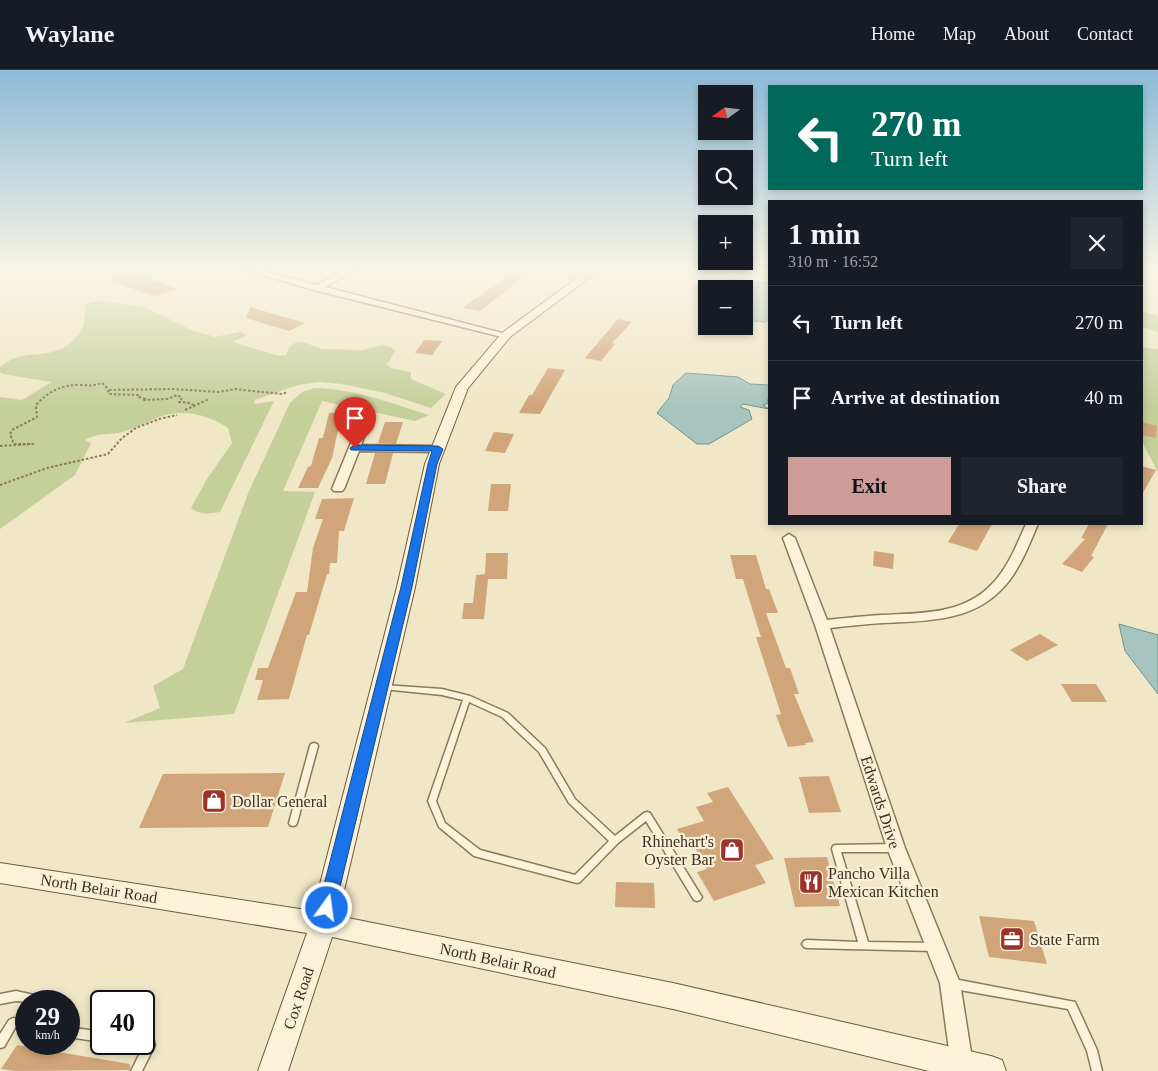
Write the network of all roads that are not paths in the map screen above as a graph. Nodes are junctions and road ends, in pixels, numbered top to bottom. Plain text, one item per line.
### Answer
1 (428, 316) edge
2 (532, 316) edge
3 (506, 335) junction
4 (366, 416) dead end
5 (355, 448) junction
6 (438, 449) junction
7 (338, 489) dead end
8 (1032, 525) edge
9 (789, 538) dead end
10 (822, 625) junction
11 (382, 687) junction
12 (467, 698) junction
13 (314, 746) dead end
14 (294, 823) dead end
15 (615, 841) junction
16 (896, 848) junction
17 (0, 873) edge
18 (697, 897) dead end
19 (323, 924) junction
20 (806, 944) dead end
21 (864, 946) junction
22 (935, 947) junction
23 (950, 983) junction
24 (15, 996) edge
25 (0, 999) edge
26 (15, 1023) edge
27 (0, 1043) edge
28 (145, 1055) edge
29 (962, 1065) junction
30 (136, 1071) edge
31 (273, 1071) edge
32 (991, 1071) edge
33 (1097, 1071) edge

1 - 3 street
2 - 3 street, Cox Road
3 - 6 street, Cox Road
4 - 5 street
5 - 6 street
5 - 7 street
6 - 11 street, Cox Road
8 - 10 street
9 - 10 street, Edwards Drive
10 - 16 street, Edwards Drive
11 - 12 lane
11 - 19 street, Cox Road
12 - 15 lane
12 - 15 lane
13 - 14 lane
15 - 18 lane
16 - 21 lane
16 - 22 street, Edwards Drive
17 - 19 street, North Belair Road
19 - 29 street, North Belair Road
19 - 31 street, Cox Road
20 - 21 lane
21 - 22 lane
22 - 23 street, Edwards Drive
23 - 29 street, Edwards Drive
23 - 33 lane
24 - 25 lane
26 - 27 lane
28 - 30 lane
29 - 32 street, North Belair Road

